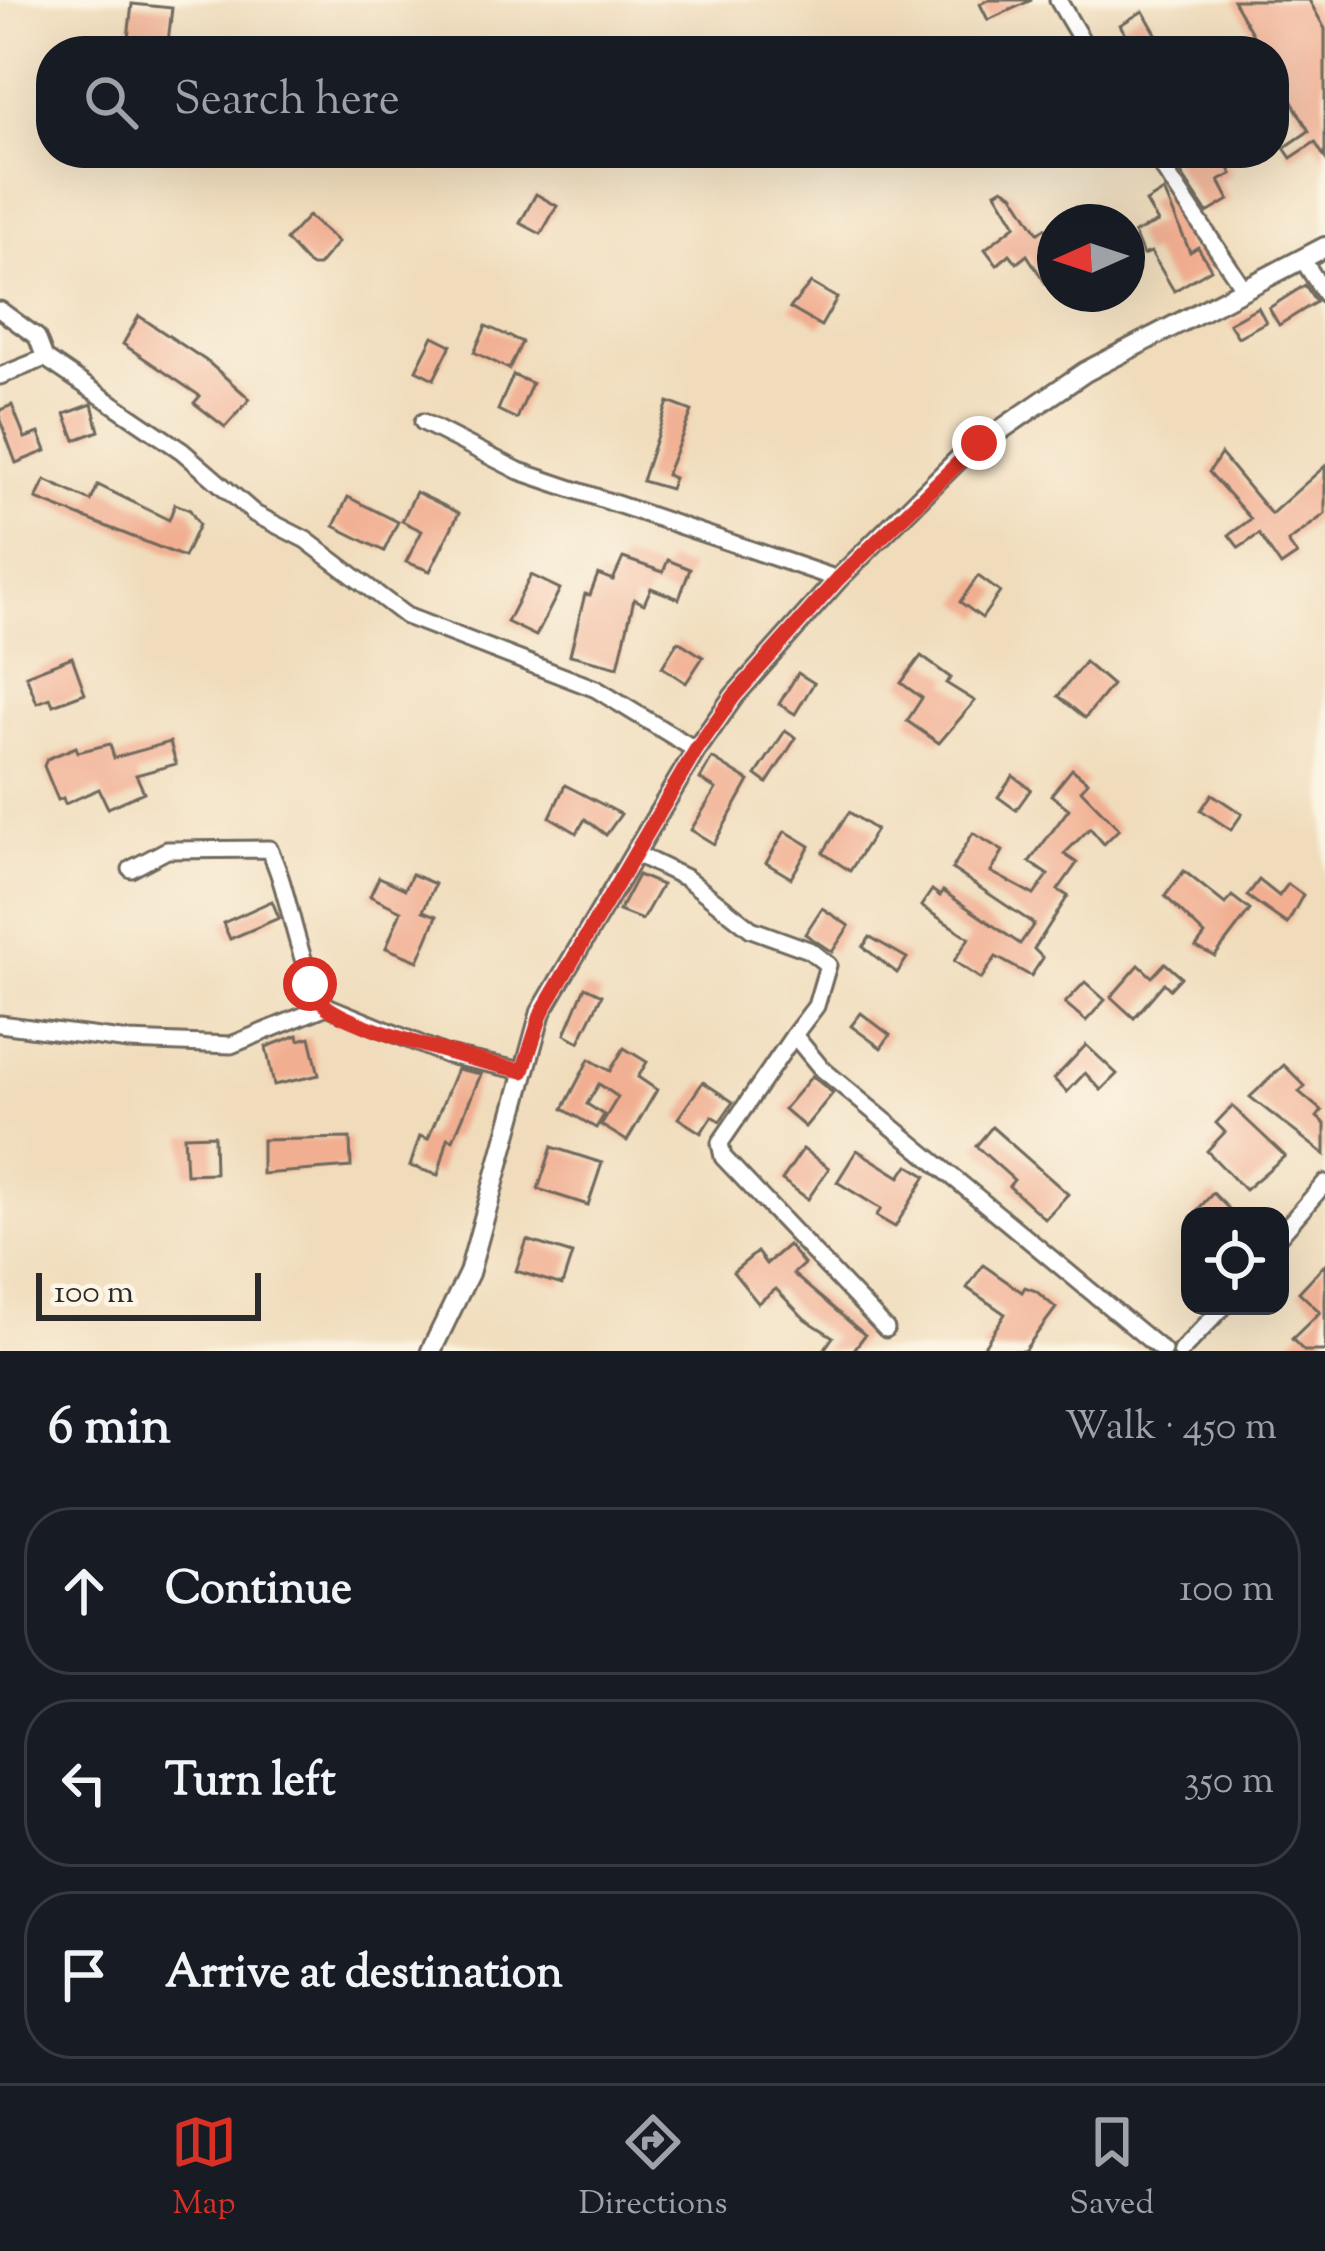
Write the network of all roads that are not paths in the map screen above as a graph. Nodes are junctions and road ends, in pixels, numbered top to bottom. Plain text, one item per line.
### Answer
1 (1058, 0) edge
2 (1079, 36) edge
3 (1163, 168) edge
4 (1325, 247) edge
5 (1303, 260) junction
6 (1244, 290) junction
7 (1325, 294) edge
8 (0, 310) edge
9 (45, 358) junction
10 (0, 376) edge
11 (423, 422) dead end
12 (838, 579) junction
13 (696, 750) junction
14 (636, 854) junction
15 (131, 869) dead end
16 (327, 1006) junction
17 (0, 1024) edge
18 (794, 1035) junction
19 (523, 1071) junction
20 (1325, 1183) edge
21 (1289, 1225) edge
22 (1215, 1315) edge
23 (886, 1329) dead end
24 (431, 1351) edge
25 (1163, 1351) edge
26 (1181, 1351) edge

1 - 2 street
3 - 6 street
4 - 5 street
5 - 6 street
5 - 7 street
6 - 12 street
8 - 9 street
9 - 10 street
9 - 13 street
11 - 12 street
12 - 13 street
13 - 14 street
14 - 18 street
14 - 19 street
15 - 16 street
16 - 17 street
16 - 19 street
18 - 23 street
18 - 25 street
19 - 24 street
20 - 21 street
22 - 26 street

